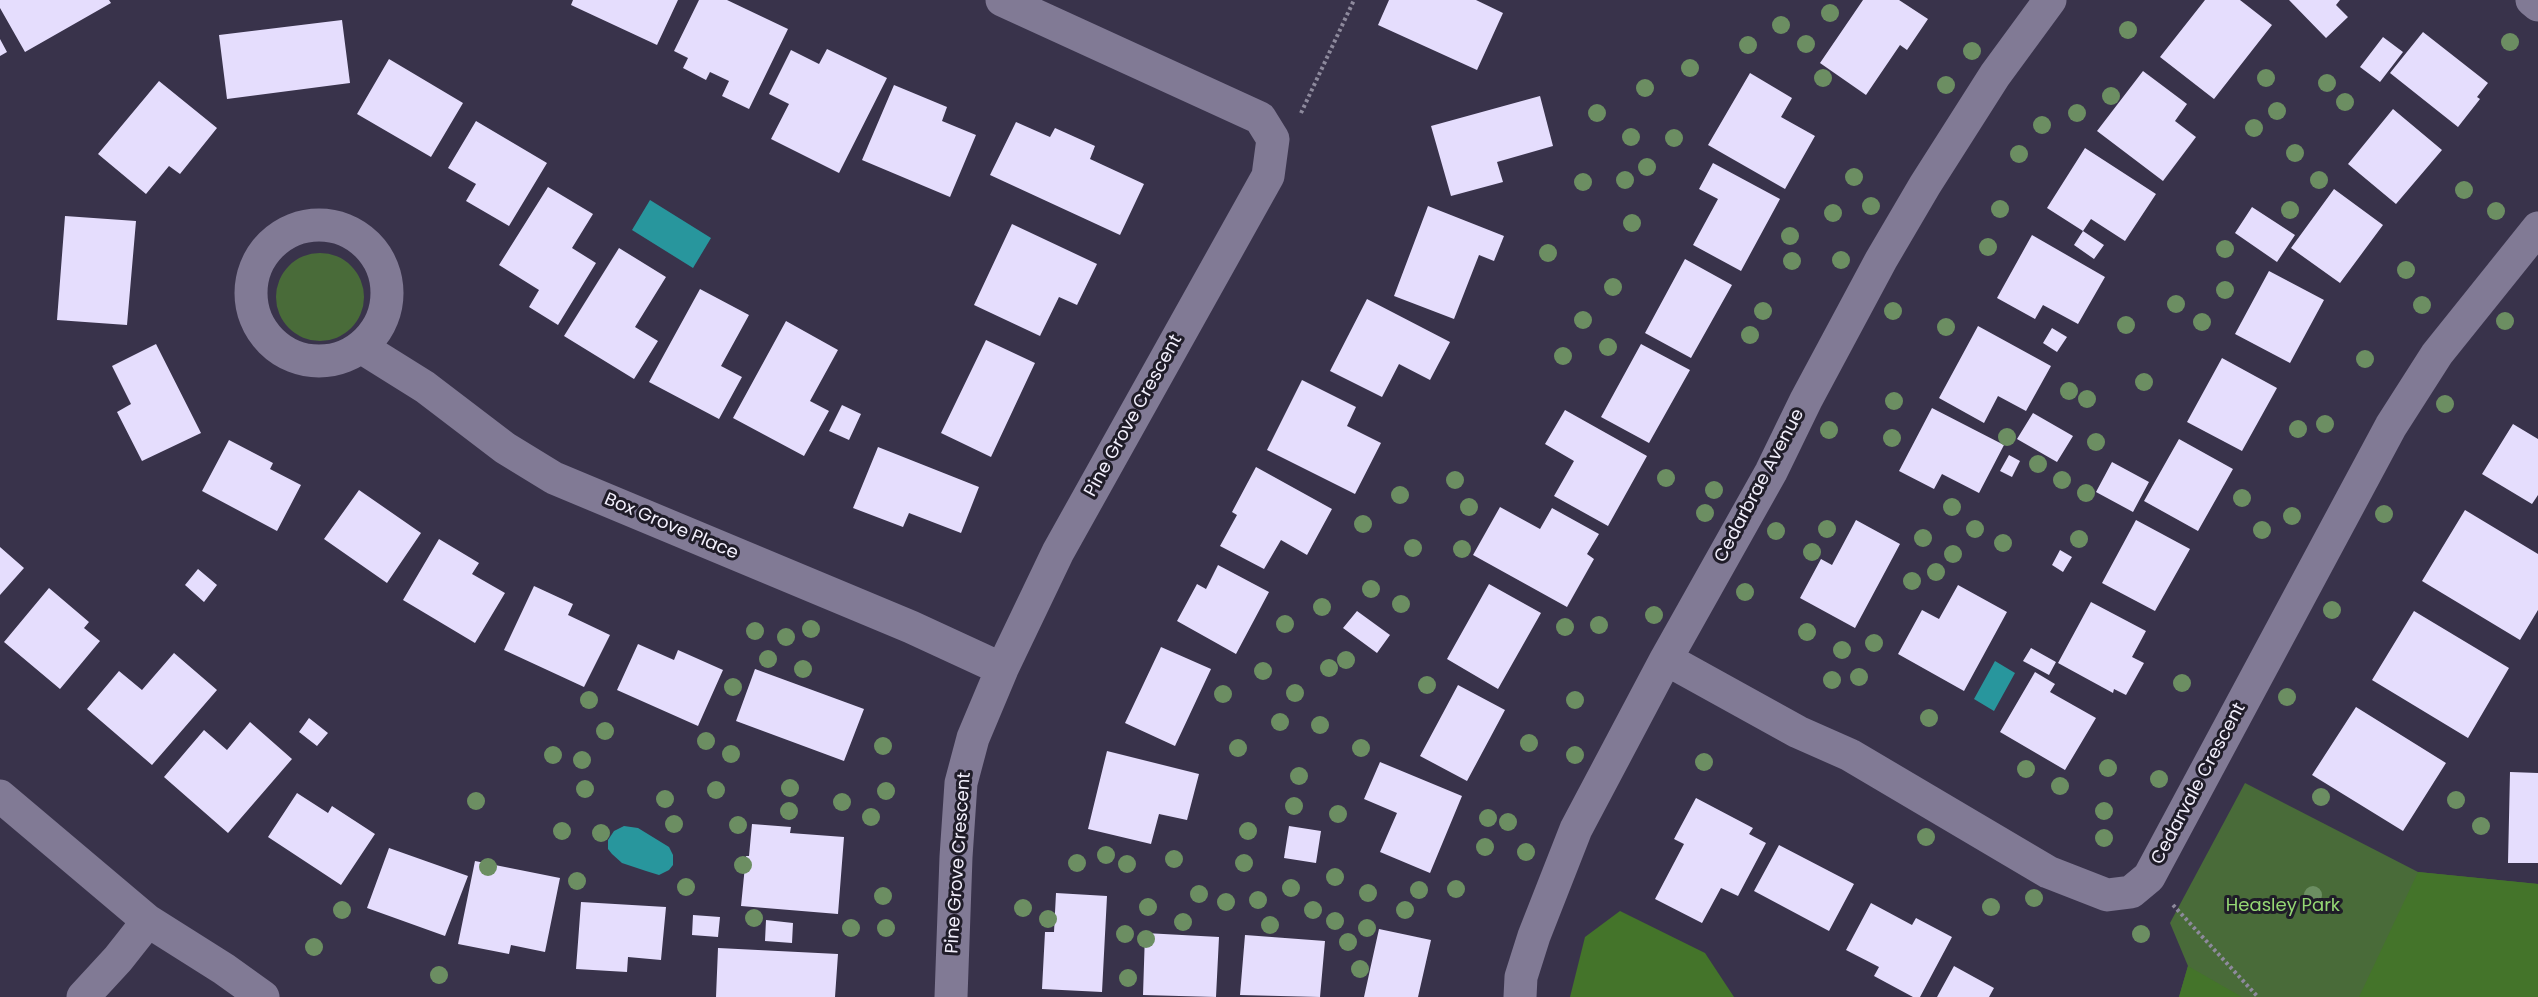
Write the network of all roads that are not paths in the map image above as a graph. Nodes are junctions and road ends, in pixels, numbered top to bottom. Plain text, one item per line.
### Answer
1 (1002, 0) edge
2 (2050, 0) edge
3 (2532, 0) edge
4 (2538, 5) edge
5 (2538, 228) edge
6 (361, 346) junction
7 (1666, 659) junction
8 (1002, 669) junction
9 (0, 796) edge
10 (148, 921) junction
11 (83, 997) edge
12 (262, 997) edge
13 (951, 997) edge
14 (1520, 997) edge

1 - 8 street, Pine Grove Crescent
2 - 7 street, Cedarbrae Avenue
3 - 4 street
5 - 7 street, Cedarvale Crescent
6 - 6 street
6 - 8 street, Box Grove Place
7 - 14 street, Cedarbrae Avenue
8 - 13 street, Pine Grove Crescent
9 - 10 street
10 - 11 street
10 - 12 street

